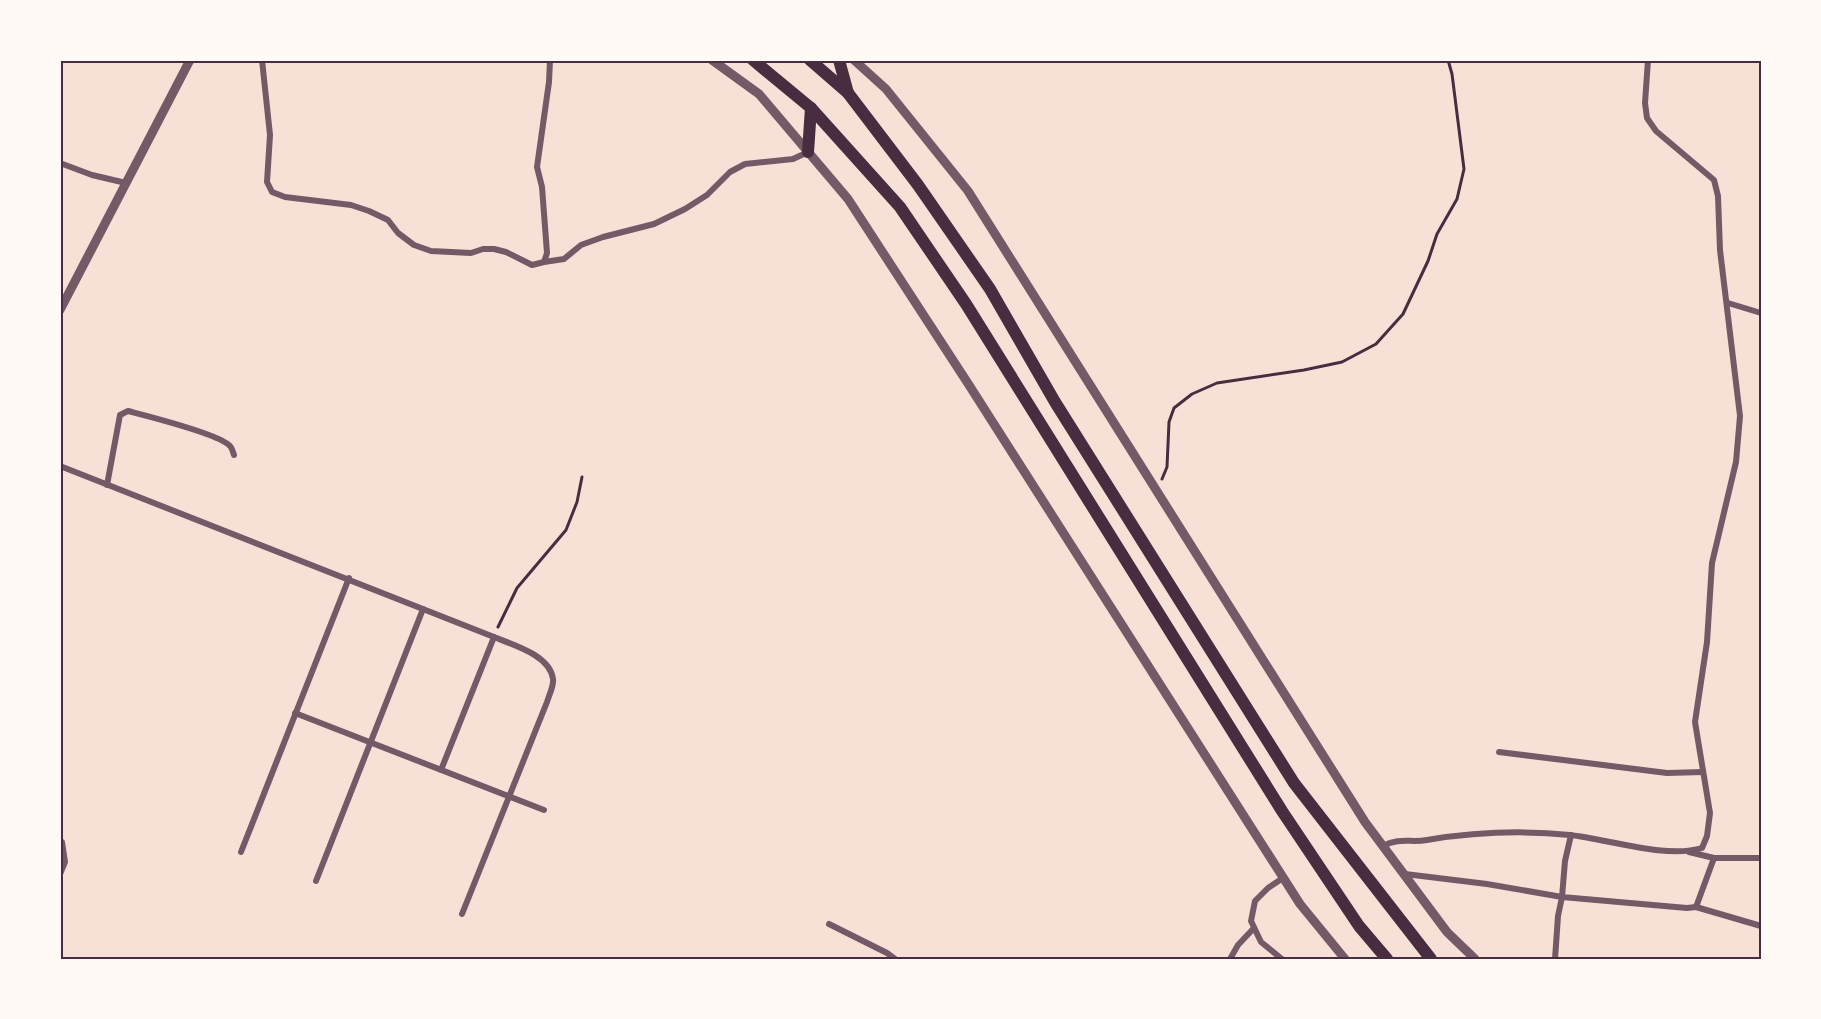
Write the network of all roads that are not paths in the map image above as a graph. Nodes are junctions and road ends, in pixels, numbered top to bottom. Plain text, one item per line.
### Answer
1 (190, 60) edge
2 (262, 60) edge
3 (550, 60) edge
4 (712, 60) edge
5 (753, 60) edge
6 (810, 60) edge
7 (839, 60) edge
8 (854, 60) edge
9 (1648, 60) edge
10 (848, 93) junction
11 (810, 108) junction
12 (808, 152) junction
13 (60, 163) edge
14 (126, 183) junction
15 (544, 262) junction
16 (1728, 303) junction
17 (60, 310) edge
18 (1761, 313) edge
19 (234, 455) dead end
20 (60, 466) edge
21 (108, 485) junction
22 (348, 578) junction
23 (423, 609) junction
24 (494, 637) junction
25 (296, 713) junction
26 (370, 742) junction
27 (1499, 752) dead end
28 (441, 770) junction
29 (1703, 772) junction
30 (509, 796) junction
31 (544, 810) dead end
32 (1571, 835) junction
33 (60, 840) edge
34 (1383, 846) junction
35 (241, 852) dead end
36 (1689, 852) junction
37 (1714, 858) junction
38 (1761, 858) edge
39 (60, 874) edge
40 (1404, 874) junction
41 (1283, 878) junction
42 (316, 881) dead end
43 (1562, 897) junction
44 (1696, 907) junction
45 (462, 914) dead end
46 (829, 924) dead end
47 (1761, 926) edge
48 (1254, 928) junction
49 (895, 959) edge
50 (1230, 959) edge
51 (1282, 959) edge
52 (1345, 959) edge
53 (1388, 959) edge
54 (1431, 959) edge
55 (1475, 959) edge
56 (1556, 959) edge

1 - 14 street
2 - 15 street
3 - 15 street
4 - 12 street
5 - 11 highway
6 - 10 highway
7 - 10 highway
8 - 34 street
9 - 16 street
10 - 54 highway
11 - 12 highway
11 - 53 highway
12 - 15 street
12 - 41 street
13 - 14 street
14 - 17 street
16 - 18 street
16 - 29 street
19 - 21 street
20 - 21 street
21 - 22 street
22 - 23 street
22 - 25 street
23 - 24 street
23 - 26 street
24 - 28 street
24 - 30 street
25 - 26 street
25 - 35 street
26 - 28 street
26 - 42 street
27 - 29 street
28 - 30 street
29 - 36 street
30 - 31 street
30 - 45 street
32 - 34 street
32 - 36 street
32 - 43 street
33 - 39 street
34 - 40 street
36 - 37 street
37 - 38 street
37 - 44 street
40 - 43 street
40 - 55 street
41 - 48 street
41 - 52 street
43 - 44 street
43 - 56 street
44 - 47 street
46 - 49 street
48 - 50 street
48 - 51 street

